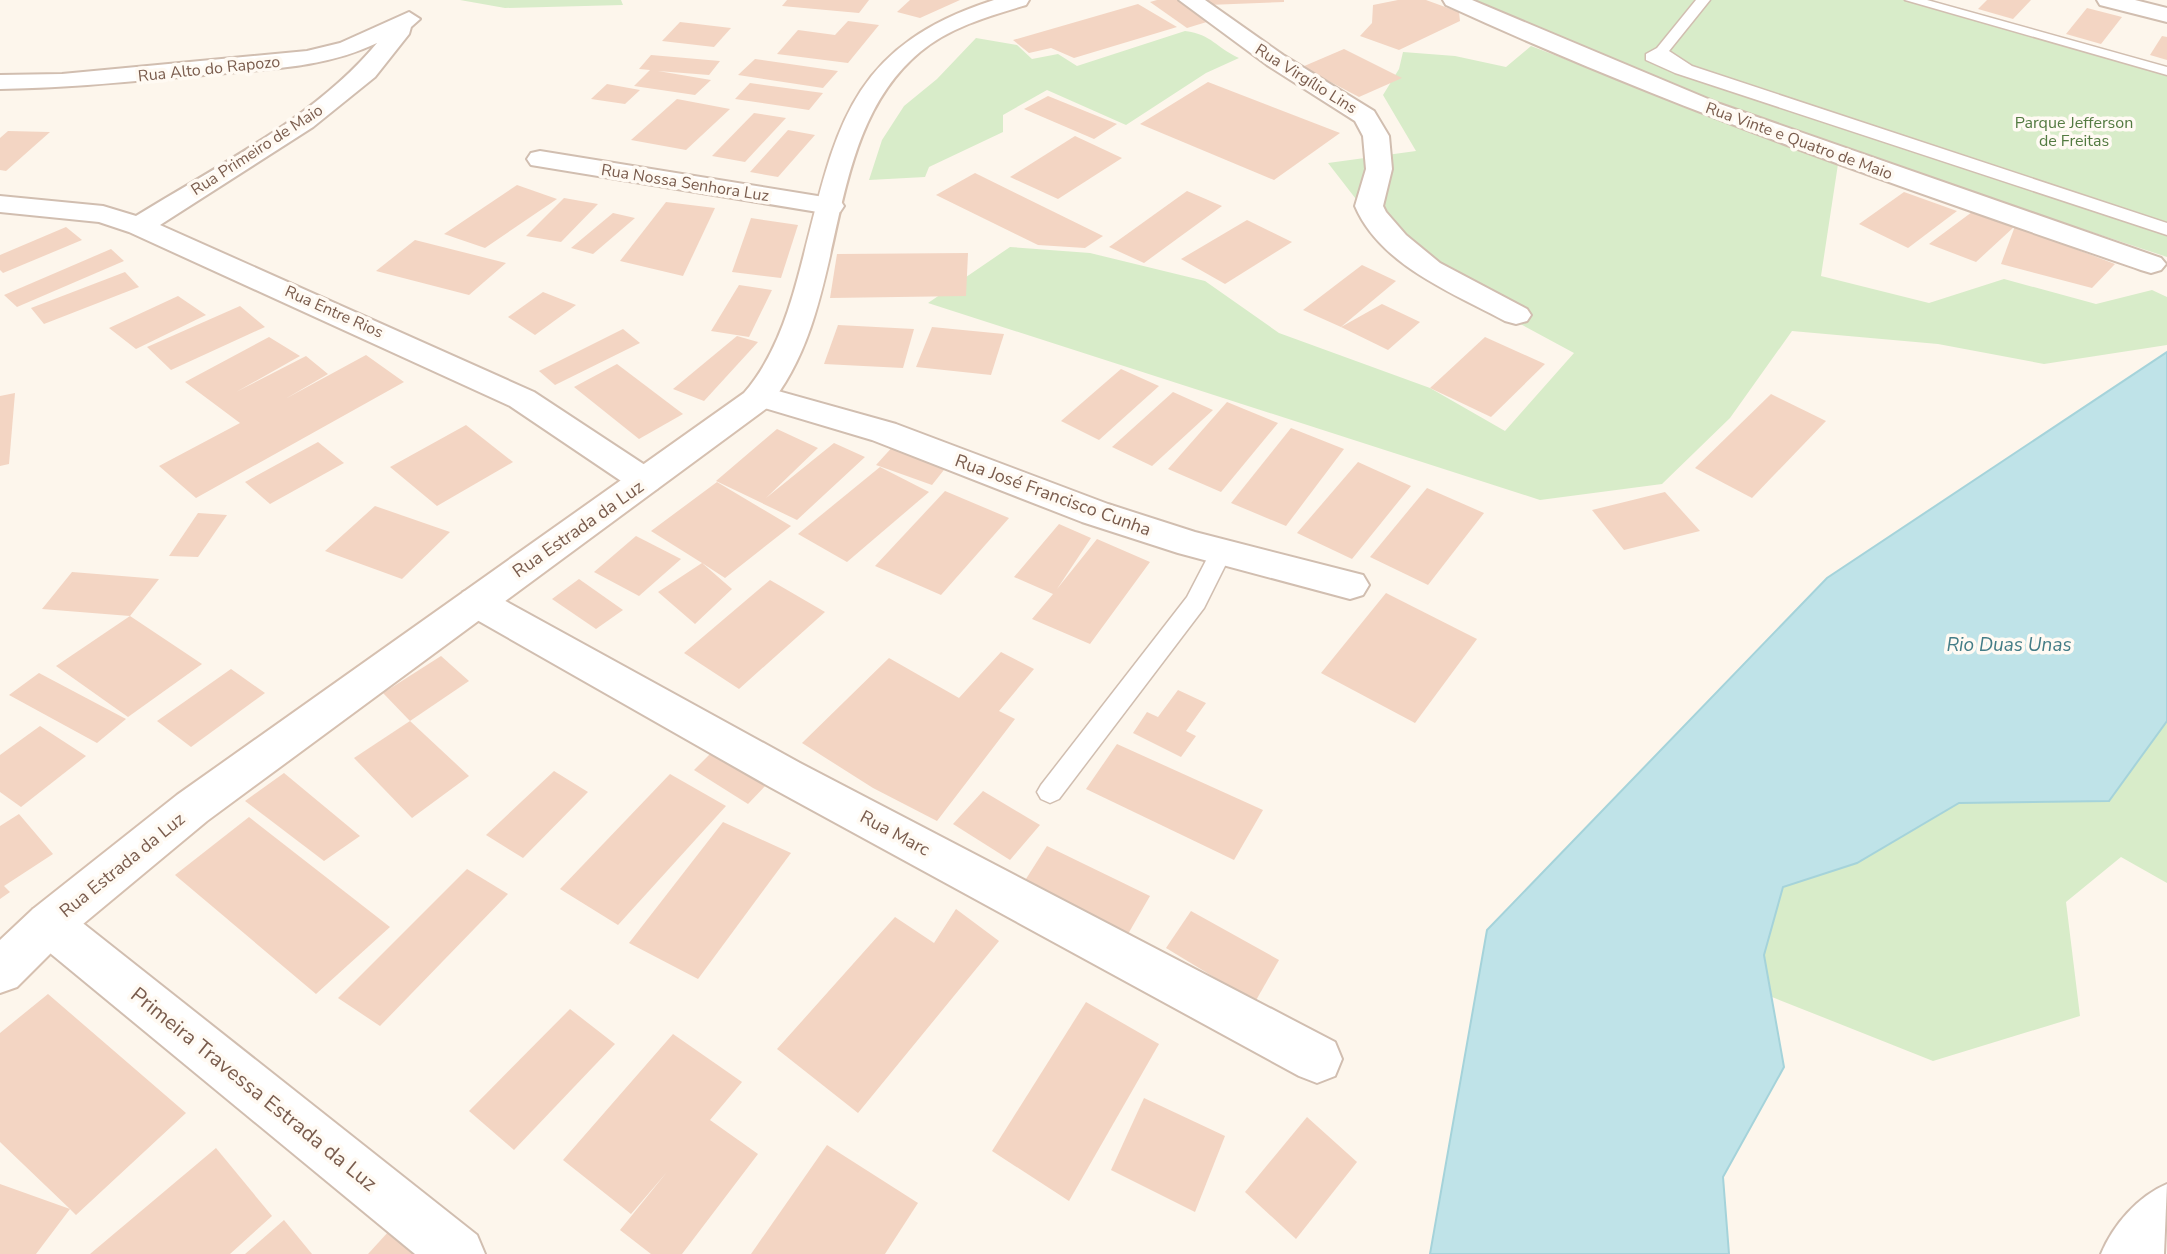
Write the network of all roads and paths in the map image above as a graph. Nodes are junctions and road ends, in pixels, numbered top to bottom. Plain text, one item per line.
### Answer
1 (1018, 0) edge
2 (1190, 0) edge
3 (1454, 0) edge
4 (1703, 0) edge
5 (1912, 0) edge
6 (1919, 0) edge
7 (2108, 0) edge
8 (414, 10) edge
9 (2167, 15) edge
10 (2167, 70) edge
11 (0, 82) edge
12 (540, 159) dead end
13 (0, 204) edge
14 (830, 206) junction
15 (139, 226) junction
16 (2167, 230) edge
17 (2151, 264) dead end
18 (1516, 315) dead end
19 (760, 396) junction
20 (645, 481) junction
21 (1221, 552) junction
22 (1350, 585) dead end
23 (476, 601) junction
24 (1050, 792) dead end
25 (49, 924) junction
26 (0, 971) edge
27 (1317, 1059) dead end
28 (2167, 1211) edge
29 (458, 1254) edge
30 (2129, 1254) edge

1 - 14 street, Rua Estrada da Luz
2 - 18 street, Rua Virgílio Lins
3 - 17 street, Rua Vinte e Quatro de Maio
4 - 16 lane
5 - 10 lane
6 - 10 lane
7 - 9 street
8 - 11 street, Rua Alto do Rapozo
8 - 15 street, Rua Primeiro de Maio
12 - 14 street, Rua Nossa Senhora Luz
13 - 15 street, Rua Entre Rios
14 - 19 street, Rua Estrada da Luz
15 - 20 street, Rua Entre Rios
19 - 20 street, Rua Estrada da Luz
19 - 21 street, Rua José Francisco Cunha
20 - 23 street, Rua Estrada da Luz
21 - 22 street, Rua José Francisco Cunha
21 - 24 lane
23 - 25 street, Rua Estrada da Luz
23 - 27 street, Rua Marc
25 - 26 street, Rua Estrada da Luz
25 - 29 street, Primeira Travessa Estrada da Luz
28 - 30 street

